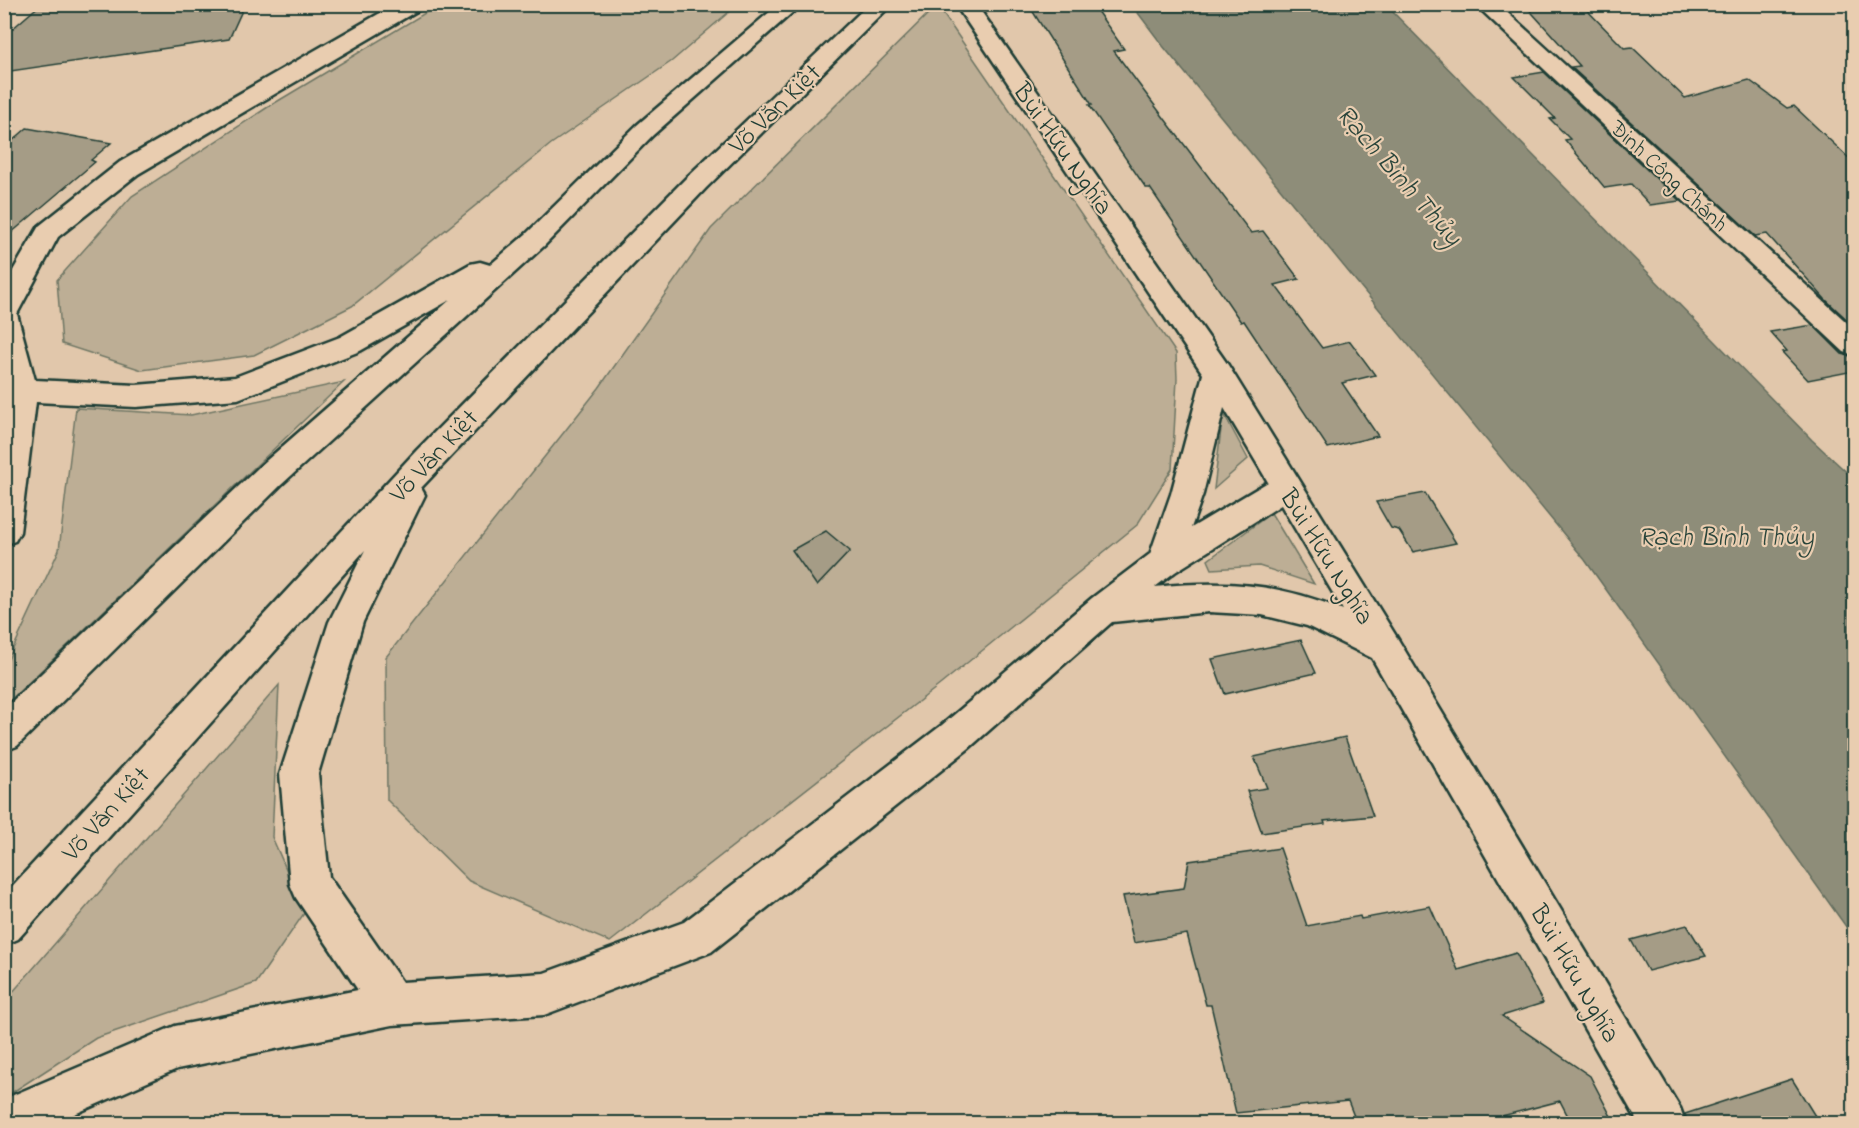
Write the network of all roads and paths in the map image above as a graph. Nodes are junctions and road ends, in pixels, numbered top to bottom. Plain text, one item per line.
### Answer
1 (412, 4) edge
2 (792, 4) edge
3 (882, 4) edge
4 (965, 4) edge
5 (1485, 4) edge
6 (535, 240) junction
7 (4, 314) edge
8 (1854, 345) edge
9 (1218, 373) junction
10 (23, 390) junction
11 (428, 459) junction
12 (1285, 487) junction
13 (4, 532) edge
14 (1163, 562) junction
15 (1104, 608) junction
16 (1384, 647) junction
17 (4, 734) edge
18 (4, 924) edge
19 (392, 1004) junction
20 (4, 1122) edge
21 (1664, 1124) edge

1 - 7 main road
2 - 6 main road
3 - 11 main road, Võ Văn Kiệt
4 - 9 main road, Bùi Hữu Nghĩa
5 - 8 main road, Đinh Công Chánh
6 - 10 main road
6 - 17 main road
7 - 10 main road
9 - 12 main road, Bùi Hữu Nghĩa
9 - 14 main road
10 - 13 main road
11 - 18 main road, Võ Văn Kiệt
11 - 19 main road
12 - 14 main road
12 - 16 main road, Bùi Hữu Nghĩa
14 - 15 main road
15 - 16 main road
15 - 19 main road
16 - 21 main road, Bùi Hữu Nghĩa
19 - 20 main road

